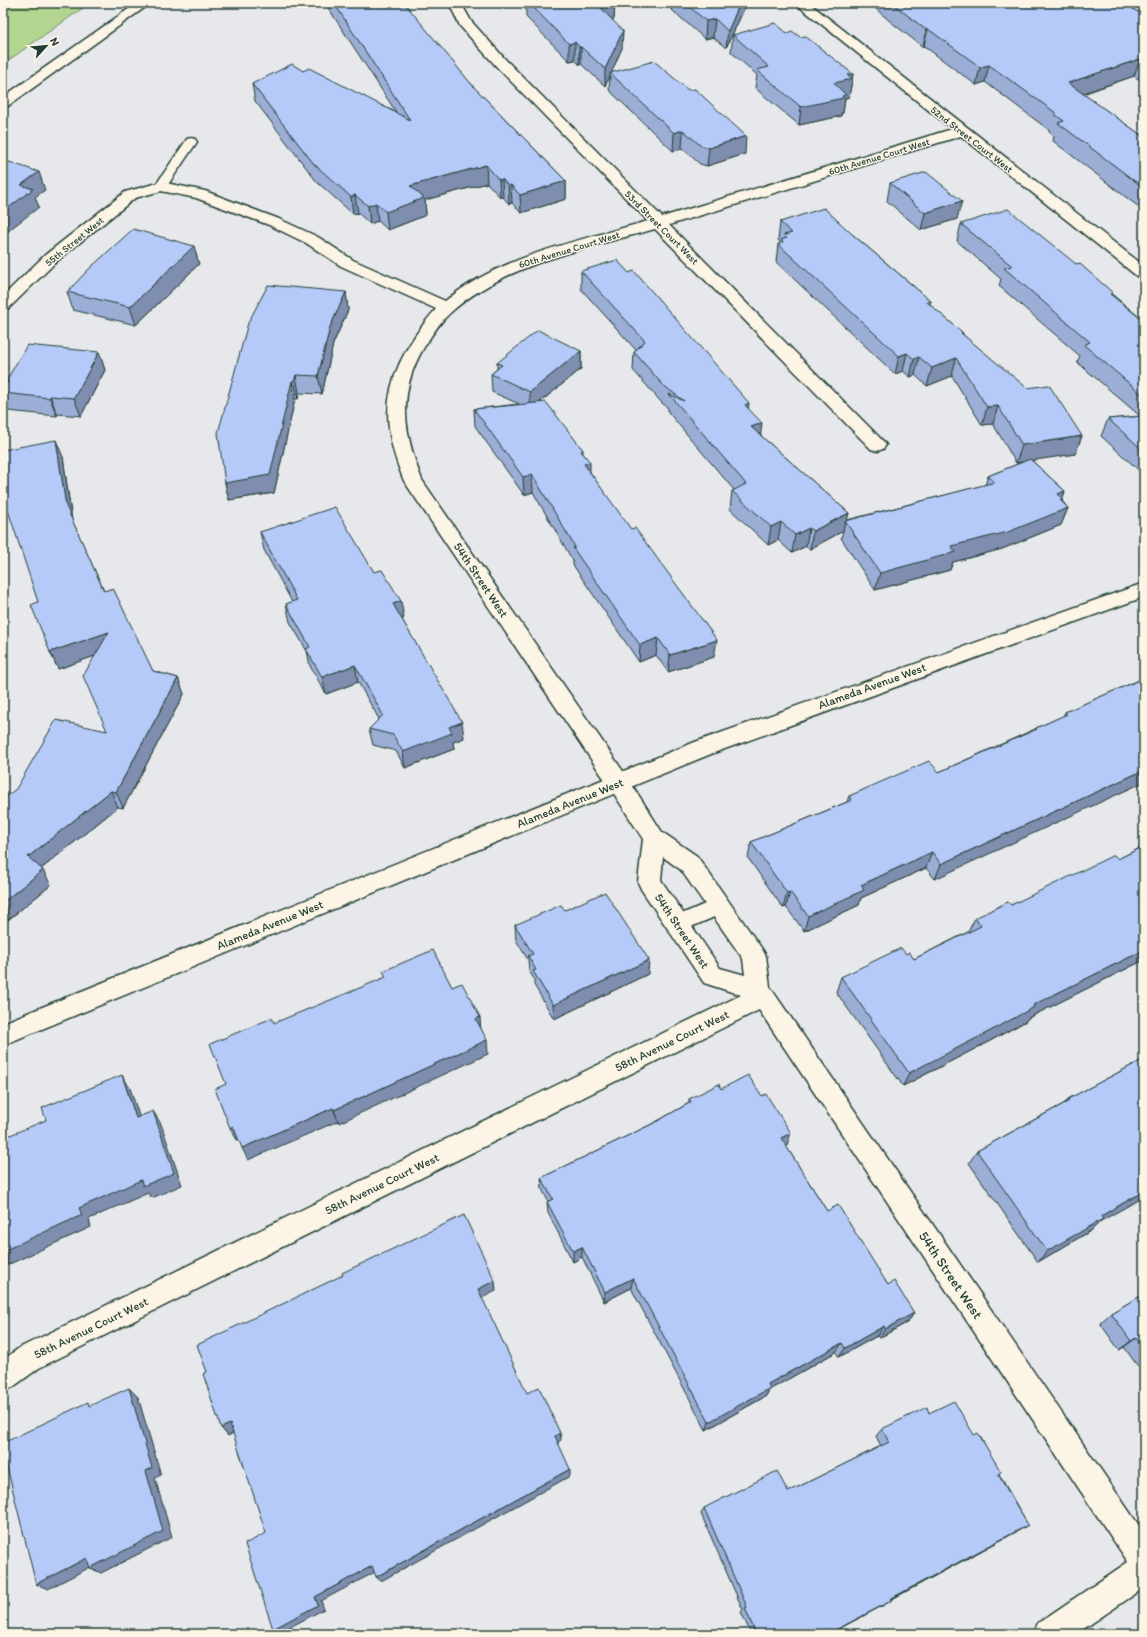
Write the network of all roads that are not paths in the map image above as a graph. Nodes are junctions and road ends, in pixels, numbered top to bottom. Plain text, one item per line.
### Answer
1 (125, 3) edge
2 (145, 3) edge
3 (455, 3) edge
4 (801, 3) edge
5 (3, 88) edge
6 (3, 103) edge
7 (962, 131) junction
8 (191, 142) dead end
9 (156, 187) junction
10 (658, 223) junction
11 (1144, 274) edge
12 (3, 305) edge
13 (446, 308) junction
14 (877, 445) dead end
15 (1144, 590) edge
16 (619, 783) junction
17 (654, 838) junction
18 (719, 906) junction
19 (677, 925) junction
20 (761, 993) junction
21 (3, 1034) edge
22 (3, 1377) edge
23 (1144, 1559) edge
24 (1144, 1570) edge
25 (1049, 1634) edge

1 - 5 street
2 - 6 street
3 - 10 street, 53rd Street Court West
4 - 7 street, 52nd Street Court West
7 - 10 street, 60th Avenue Court West
7 - 11 street, 52nd Street Court West
8 - 9 lane
9 - 12 street, 55th Street West
9 - 13 street
10 - 13 street, 60th Avenue Court West
10 - 14 street, 53rd Street Court West
13 - 16 street, 54th Street West
15 - 16 street, Alameda Avenue West
16 - 17 street, 54th Street West
16 - 21 street, Alameda Avenue West
17 - 18 street, 54th Street West
17 - 19 street, 54th Street West
18 - 19 lane
18 - 20 street, 54th Street West
19 - 20 street, 54th Street West
20 - 22 street, 58th Avenue Court West
20 - 23 street, 54th Street West
24 - 25 street

